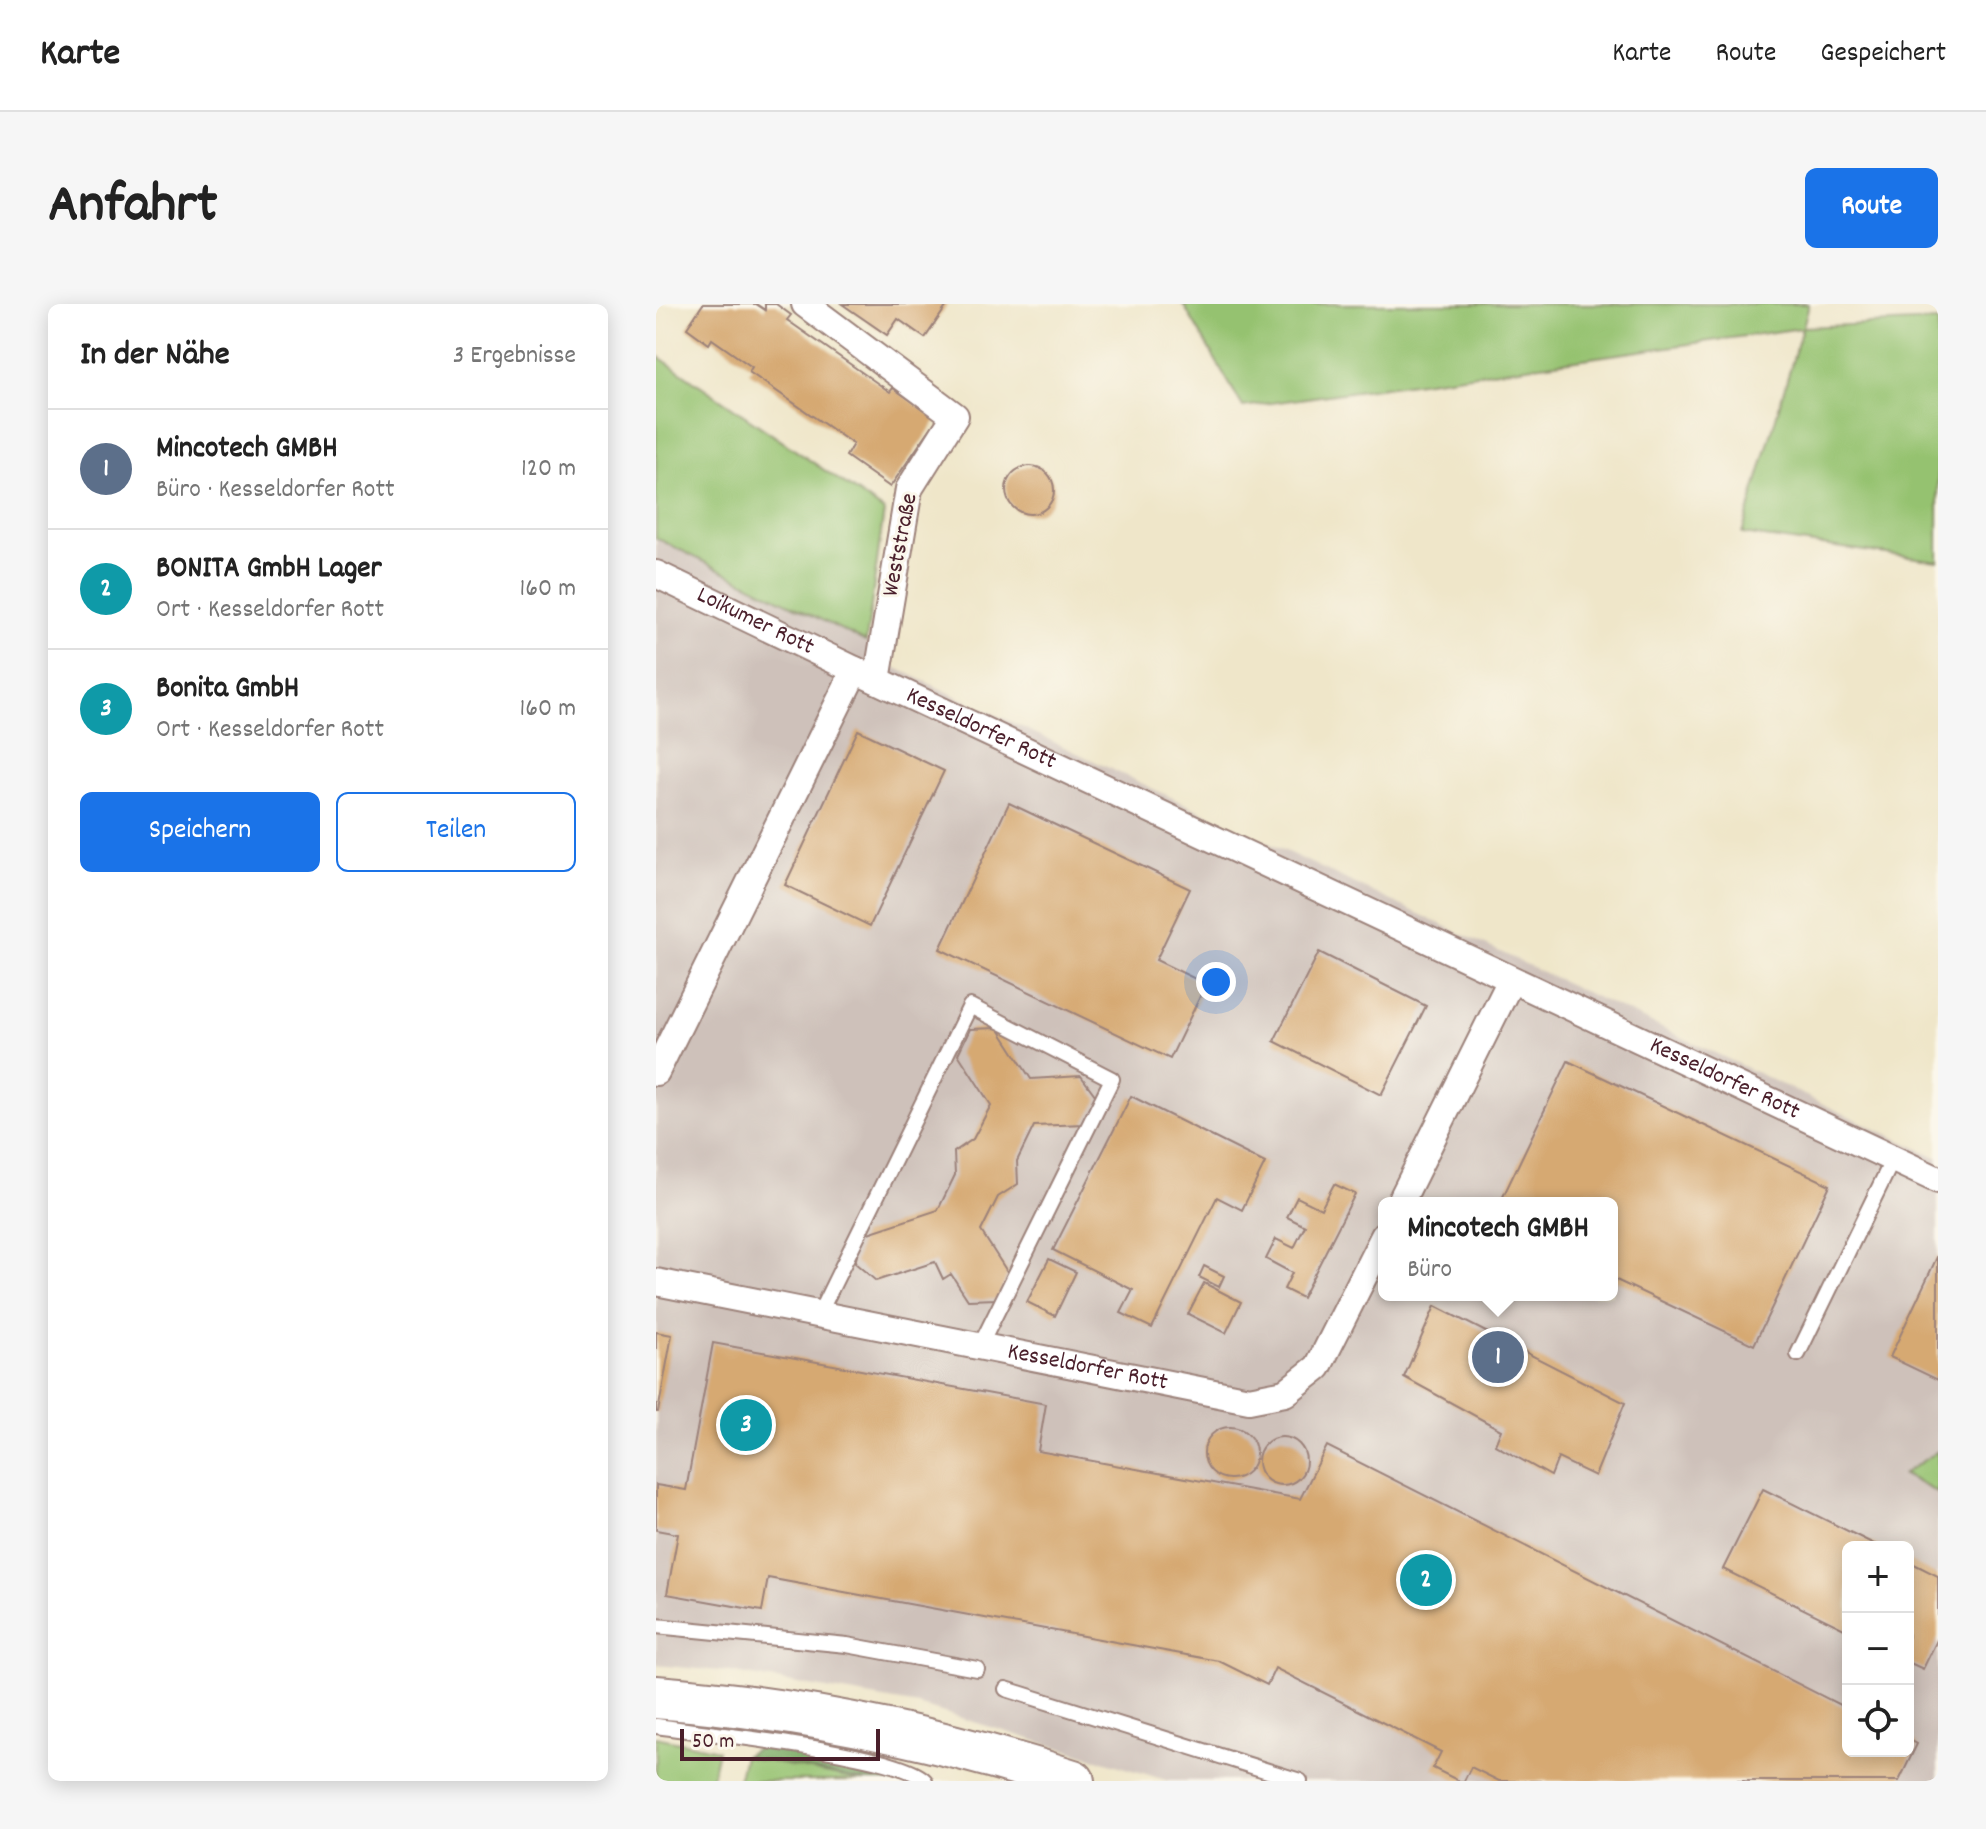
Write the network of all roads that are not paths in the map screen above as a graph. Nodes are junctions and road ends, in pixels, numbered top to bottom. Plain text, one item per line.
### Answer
1 (805, 304) edge
2 (656, 574) edge
3 (866, 675) junction
4 (1511, 980) junction
5 (656, 1072) edge
6 (1893, 1159) junction
7 (1938, 1180) edge
8 (1403, 1197) edge
9 (1378, 1248) edge
10 (656, 1282) edge
11 (819, 1314) junction
12 (980, 1346) junction
13 (1798, 1354) dead end
14 (656, 1626) edge
15 (977, 1669) dead end
16 (1006, 1689) dead end
17 (656, 1697) edge
18 (656, 1726) edge
19 (925, 1781) edge
20 (1073, 1781) edge
21 (1300, 1781) edge

1 - 3 street, Weststraße
2 - 3 street, Loikumer Rott
3 - 4 street, Kesseldorfer Rott
3 - 5 street
4 - 6 street, Kesseldorfer Rott
4 - 8 street
6 - 7 street, Kesseldorfer Rott
6 - 13 lane
9 - 12 street, Kesseldorfer Rott
10 - 11 street, Kesseldorfer Rott
11 - 12 street, Kesseldorfer Rott
11 - 12 lane
14 - 15 lane
16 - 21 lane
17 - 20 main road
18 - 19 lane

